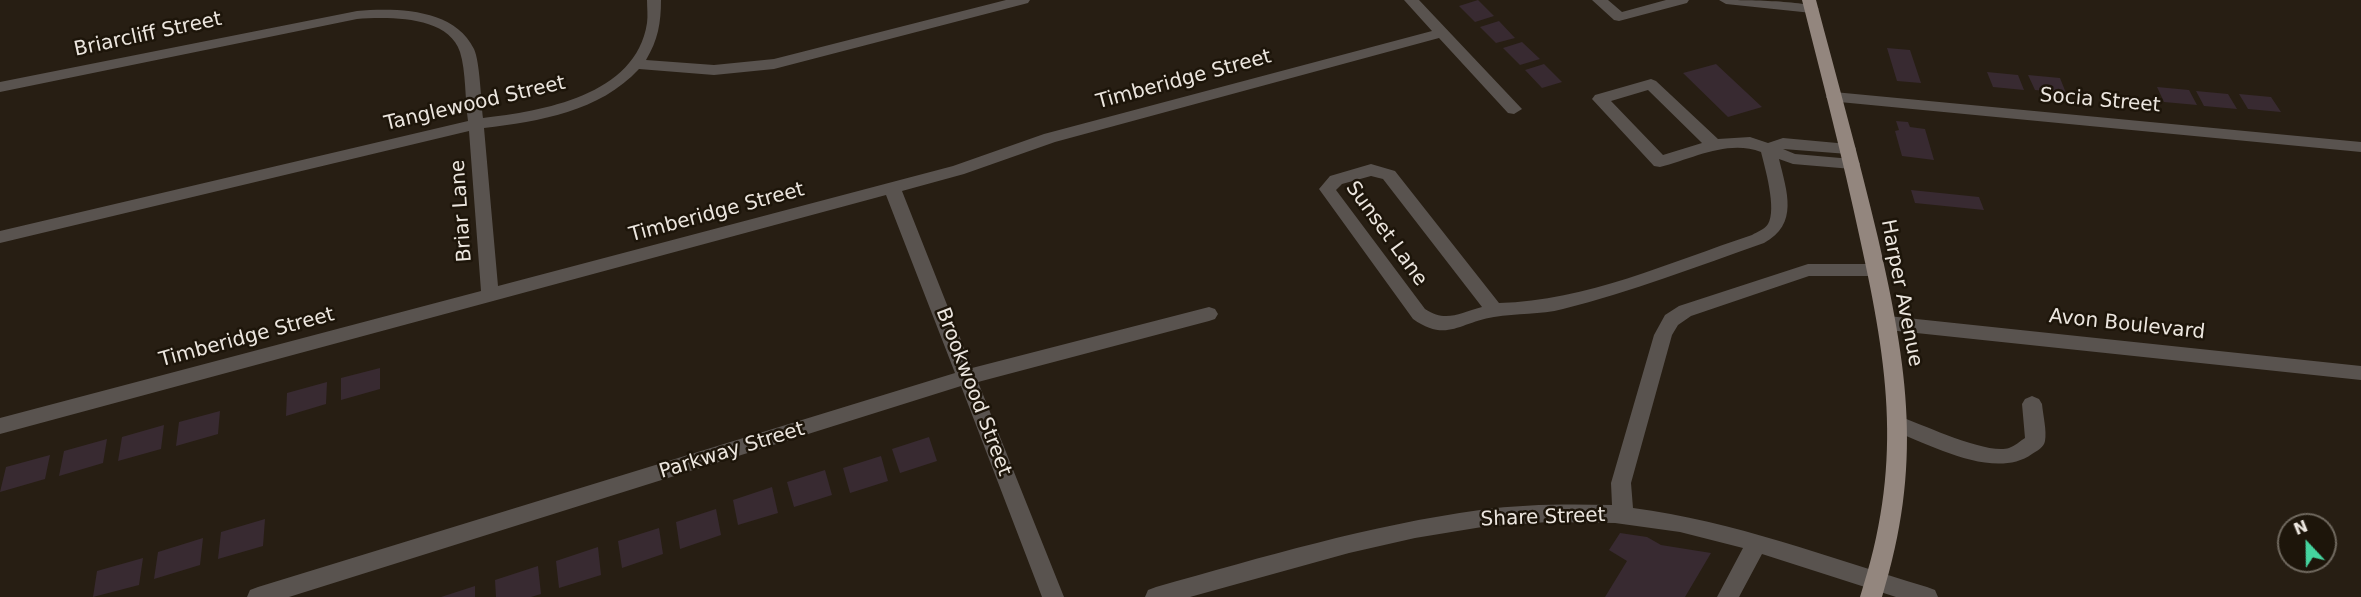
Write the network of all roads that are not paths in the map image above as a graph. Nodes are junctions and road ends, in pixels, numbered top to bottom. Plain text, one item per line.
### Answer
1 (654, 0) edge
2 (1023, 0) edge
3 (1411, 0) edge
4 (1599, 0) edge
5 (1682, 0) edge
6 (1726, 0) edge
7 (1811, 5) edge
8 (1442, 33) junction
9 (638, 64) junction
10 (0, 87) edge
11 (1834, 98) junction
12 (1514, 109) dead end
13 (477, 124) junction
14 (1714, 145) junction
15 (2361, 147) edge
16 (1768, 149) junction
17 (1850, 156) junction
18 (892, 188) junction
19 (0, 237) edge
20 (1876, 270) junction
21 (489, 295) junction
22 (1494, 310) junction
23 (1209, 314) dead end
24 (1888, 323) junction
25 (2361, 373) edge
26 (968, 377) junction
27 (2032, 404) dead end
28 (1898, 424) junction
29 (0, 426) edge
30 (1623, 515) junction
31 (1756, 544) junction
32 (1874, 589) edge
33 (258, 597) edge
34 (1053, 597) edge
35 (1156, 597) edge
36 (1728, 597) edge
37 (1927, 597) edge

1 - 9 street
2 - 9 street
3 - 8 street
4 - 5 street
6 - 7 street
7 - 11 main road, Harper Avenue
8 - 12 street
8 - 18 street, Timberidge Street
9 - 13 street, Tanglewood Street
10 - 13 street, Briarcliff Street
11 - 15 street, Socia Street
11 - 17 main road, Harper Avenue
13 - 19 street, Tanglewood Street
13 - 21 street, Briar Lane
14 - 14 street
14 - 16 street
16 - 17 street
16 - 22 street, Sunset Lane
17 - 20 main road, Harper Avenue
18 - 21 street, Timberidge Street
18 - 26 street, Brookwood Street
20 - 24 main road, Harper Avenue
20 - 30 street
21 - 29 street, Timberidge Street
22 - 22 street, Sunset Lane
23 - 26 street, Parkway Street
24 - 25 street, Avon Boulevard
24 - 28 main road, Harper Avenue
26 - 33 street, Parkway Street
26 - 34 street, Brookwood Street
27 - 28 street
28 - 32 main road, Harper Avenue
30 - 31 street, Share Street
30 - 35 street, Share Street
31 - 32 street, Share Street
31 - 36 street
32 - 37 street, Share Street

